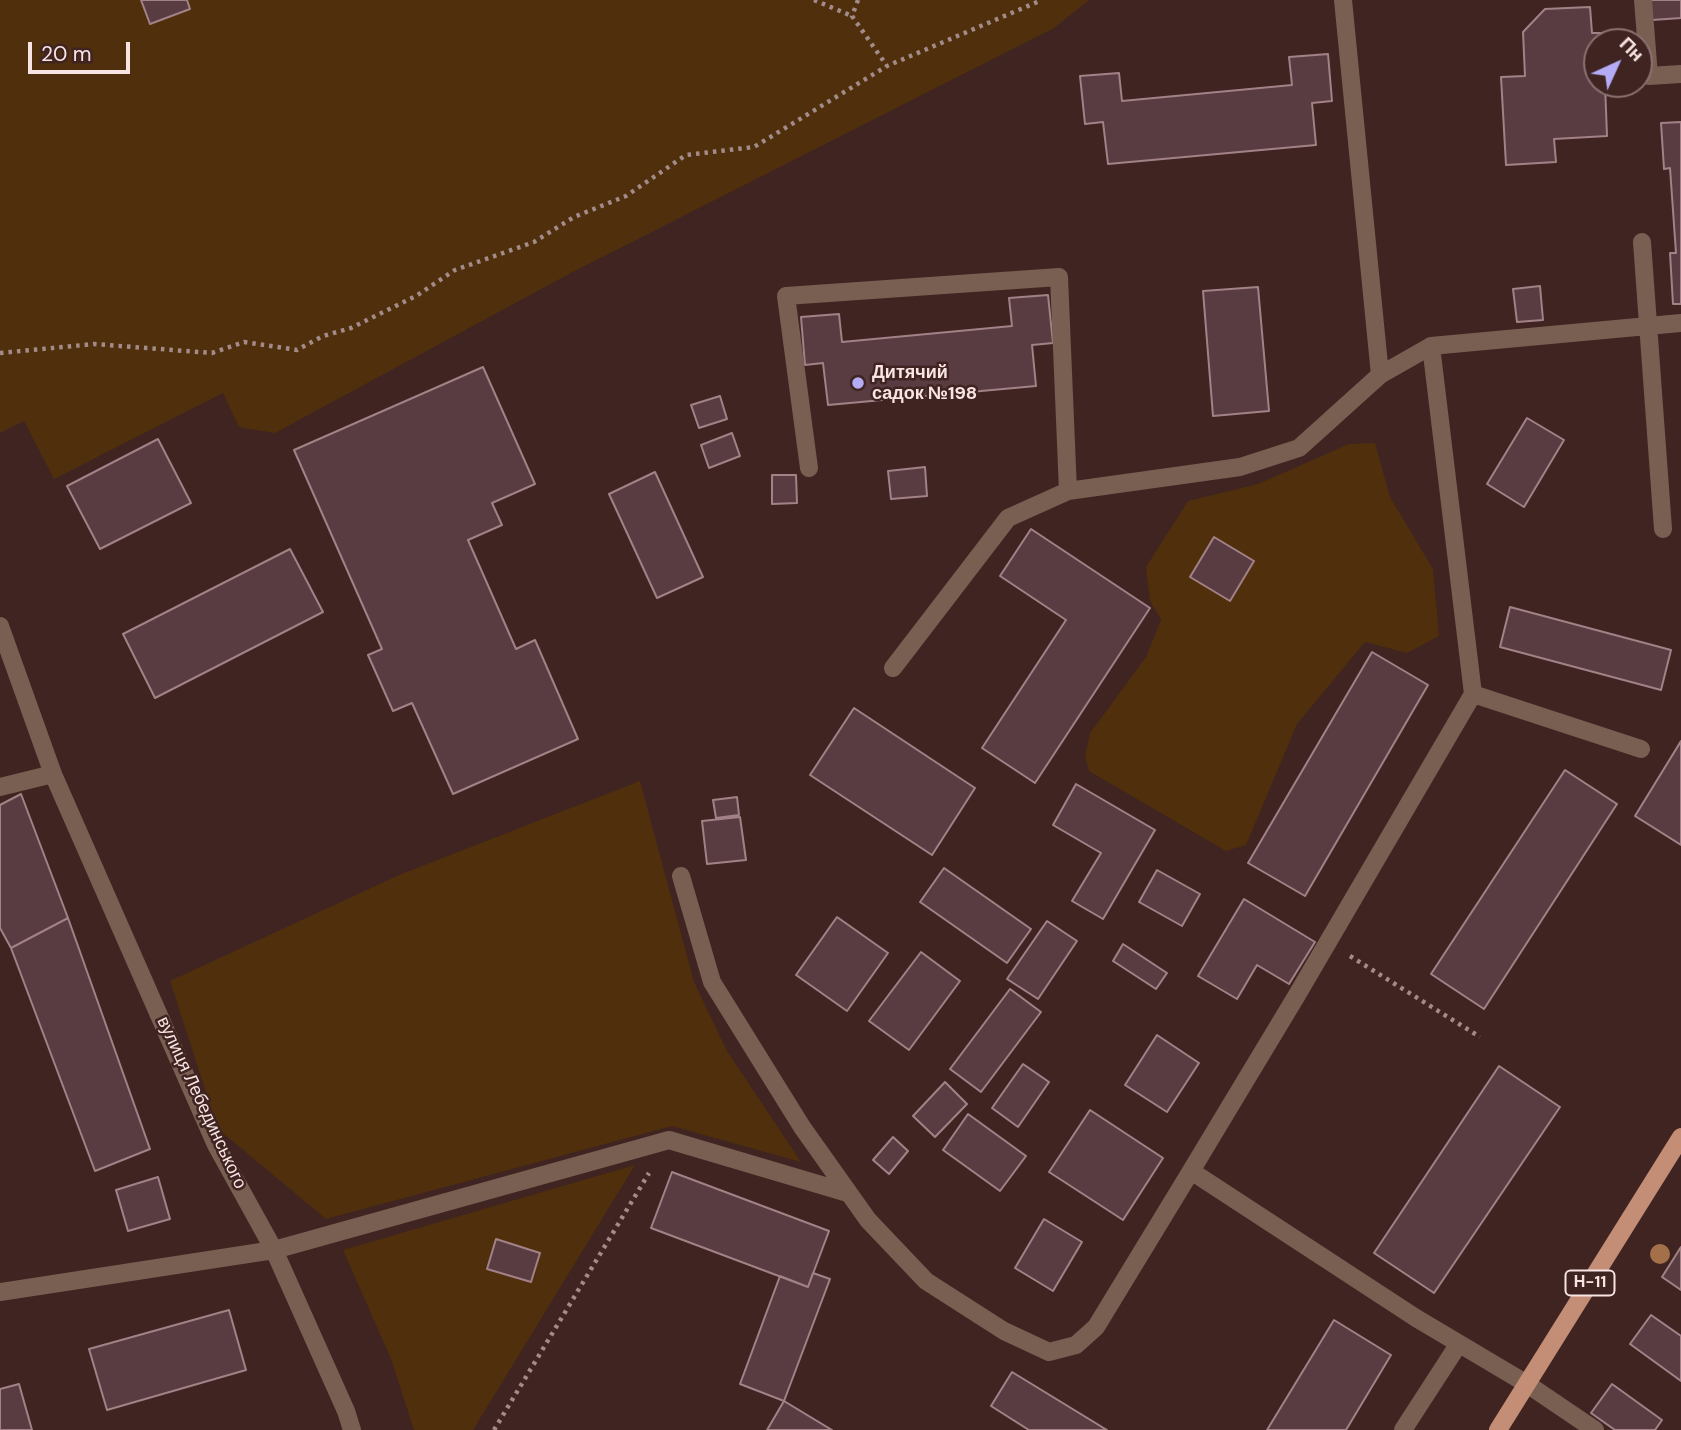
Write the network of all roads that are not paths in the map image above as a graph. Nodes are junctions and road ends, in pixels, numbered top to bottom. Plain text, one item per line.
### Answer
1 (1343, 0) edge
2 (1643, 0) edge
3 (1681, 74) edge
4 (1642, 242) dead end
5 (1681, 323) edge
6 (1647, 326) junction
7 (1431, 346) junction
8 (1380, 375) junction
9 (809, 468) dead end
10 (1068, 491) junction
11 (1663, 529) dead end
12 (0, 626) edge
13 (893, 668) dead end
14 (1474, 694) junction
15 (1641, 749) dead end
16 (53, 774) junction
17 (0, 787) edge
18 (681, 876) dead end
19 (1681, 1137) edge
20 (1191, 1171) junction
21 (848, 1193) junction
22 (274, 1250) junction
23 (0, 1292) edge
24 (1458, 1345) junction
25 (1527, 1384) junction
26 (352, 1430) edge
27 (1403, 1430) edge
28 (1498, 1430) edge
29 (1595, 1430) edge

1 - 8 street
2 - 3 street
4 - 6 street
5 - 6 street
6 - 7 street
6 - 11 street
7 - 8 street
7 - 14 street
8 - 10 street
9 - 10 street
10 - 13 street
12 - 16 street, вулиця Лебединського
14 - 15 street
14 - 20 street
16 - 17 street
16 - 22 street, вулиця Лебединського
18 - 21 street
19 - 25 main road, Н-11
20 - 21 street
20 - 24 street
21 - 22 street
22 - 23 street
22 - 26 street, вулиця Лебединського
24 - 25 street
24 - 27 street
25 - 28 main road, Н-11
25 - 29 street

